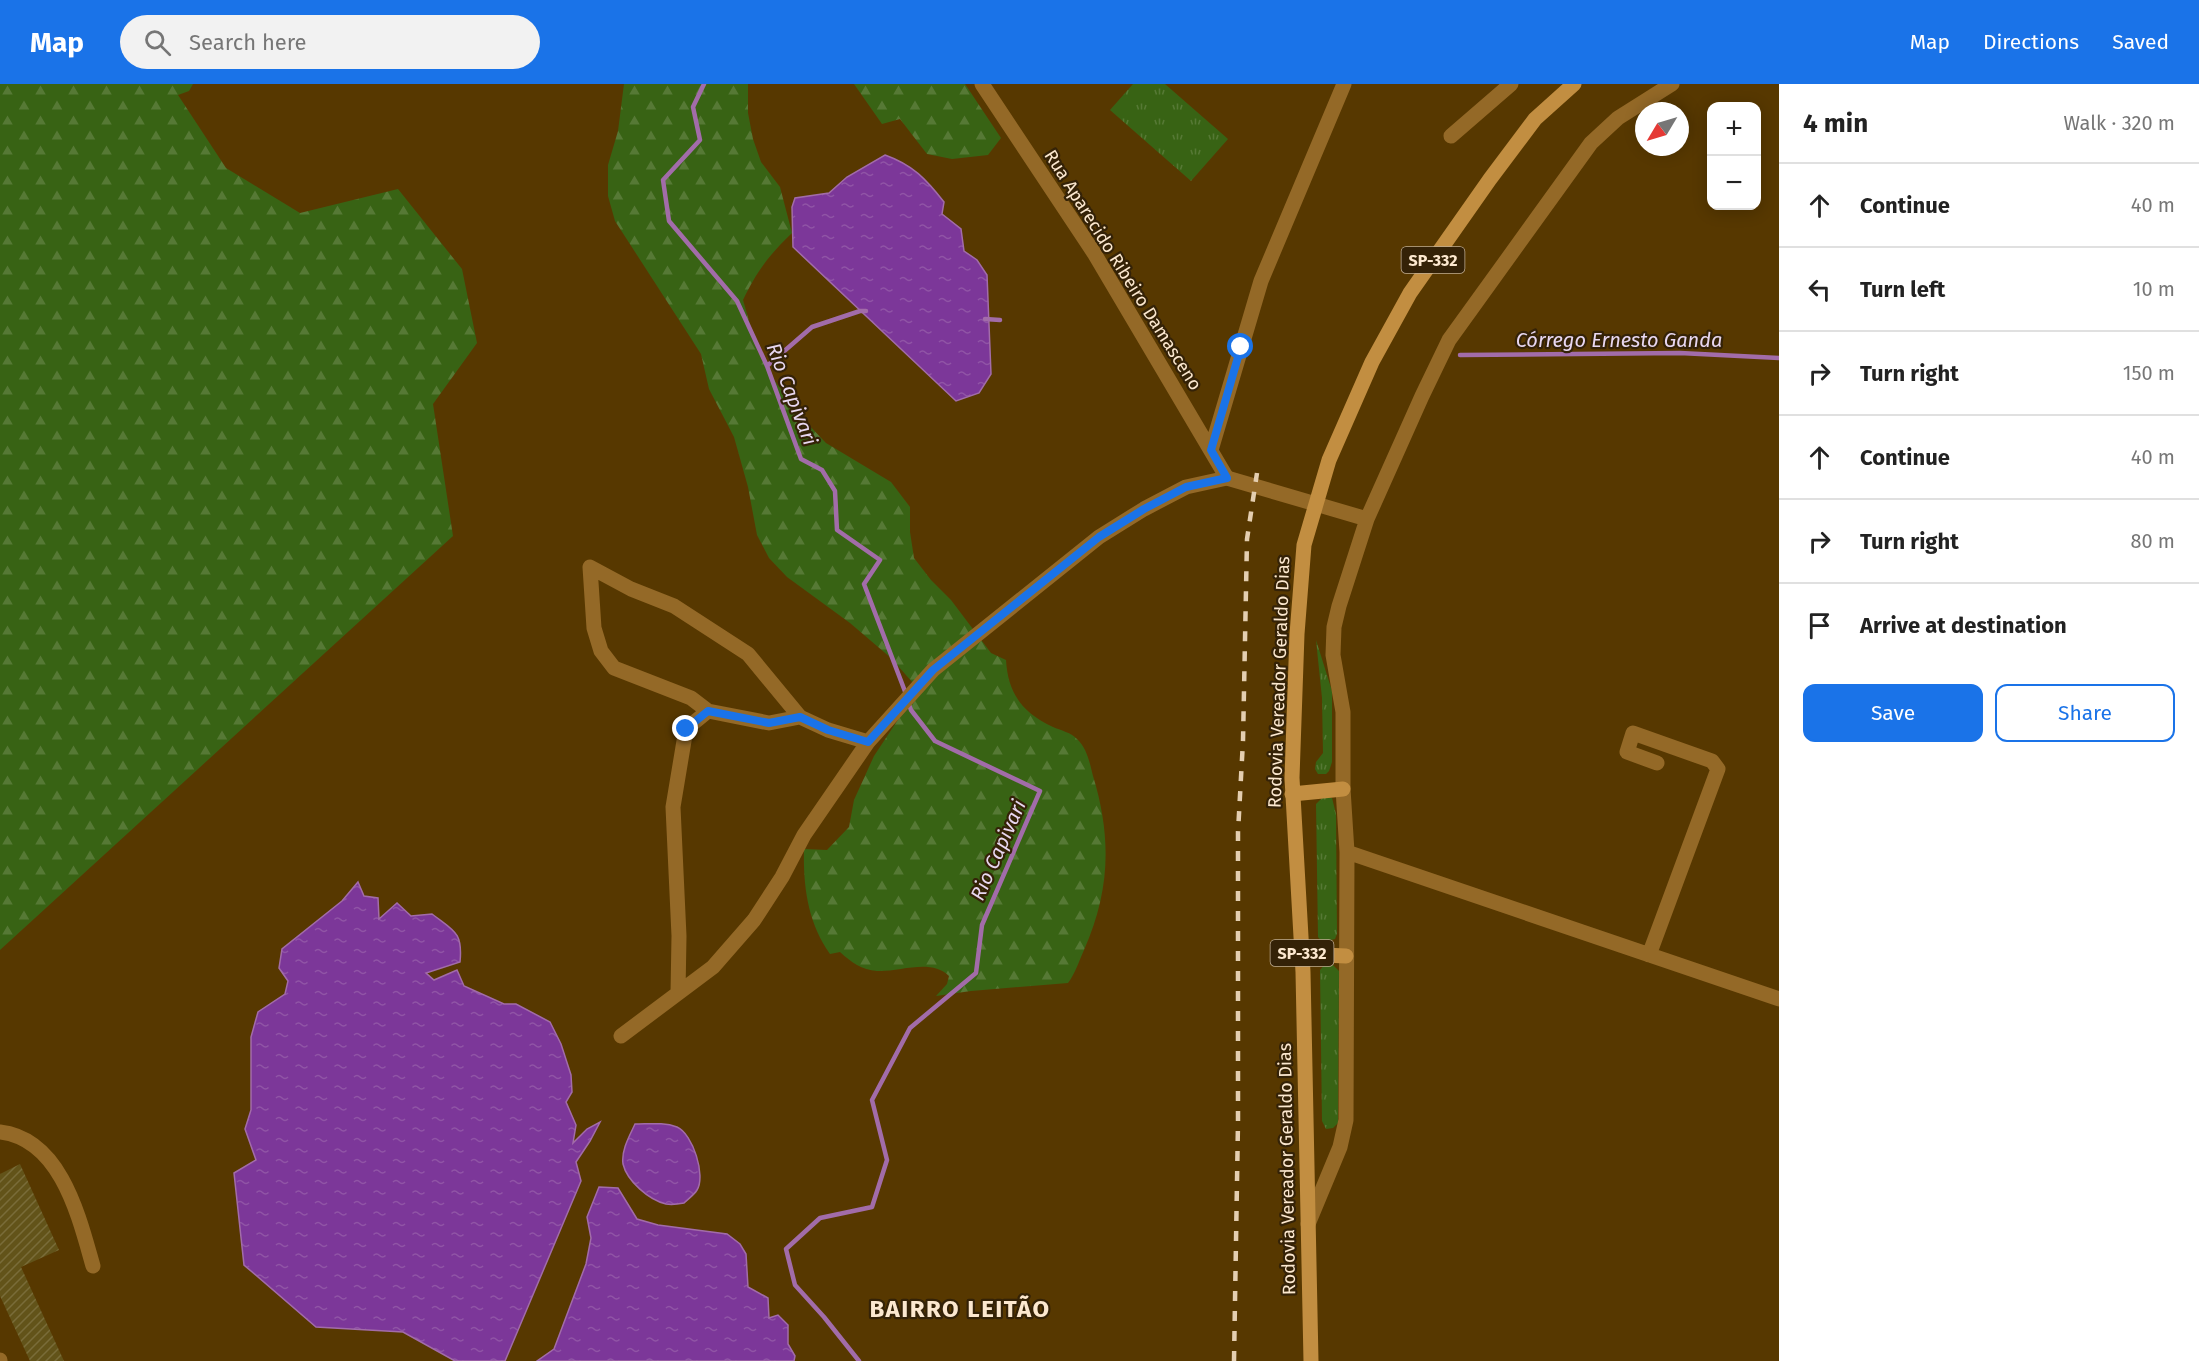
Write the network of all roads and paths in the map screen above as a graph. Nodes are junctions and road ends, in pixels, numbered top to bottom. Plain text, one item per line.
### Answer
1 (982, 84) edge
2 (1344, 84) edge
3 (1510, 84) edge
4 (1574, 84) edge
5 (1672, 84) edge
6 (1451, 136) dead end
7 (1211, 450) junction
8 (1232, 479) junction
9 (1367, 519) junction
10 (708, 711) junction
11 (800, 717) junction
12 (868, 742) junction
13 (1657, 763) dead end
14 (1343, 789) junction
15 (1292, 794) junction
16 (1347, 852) junction
17 (1302, 954) junction
18 (1649, 955) junction
19 (1346, 957) junction
20 (678, 993) junction
21 (1779, 999) edge
22 (621, 1036) dead end
23 (0, 1132) edge
24 (1308, 1224) junction
25 (93, 1266) dead end
26 (1311, 1361) edge

1 - 7 street, Rua Aparecido Ribeiro Damasceno
2 - 7 street
3 - 6 street
4 - 15 main road, Rodovia Vereador Geraldo Dias / SP-332
5 - 9 street
7 - 8 street, Rua Aparecido Ribeiro Damasceno
8 - 9 street
8 - 12 street
9 - 14 street
10 - 11 street
10 - 11 street
10 - 20 street
11 - 12 street
12 - 20 street
13 - 18 street
14 - 15 main road
14 - 16 street
15 - 17 main road, Rodovia Vereador Geraldo Dias / SP-332
16 - 18 street
16 - 19 street
17 - 19 main road
17 - 24 main road, Rodovia Vereador Geraldo Dias / SP-332
18 - 21 street
19 - 24 street
20 - 22 street
23 - 25 street
24 - 26 main road, Rodovia Vereador Geraldo Dias / SP-332

